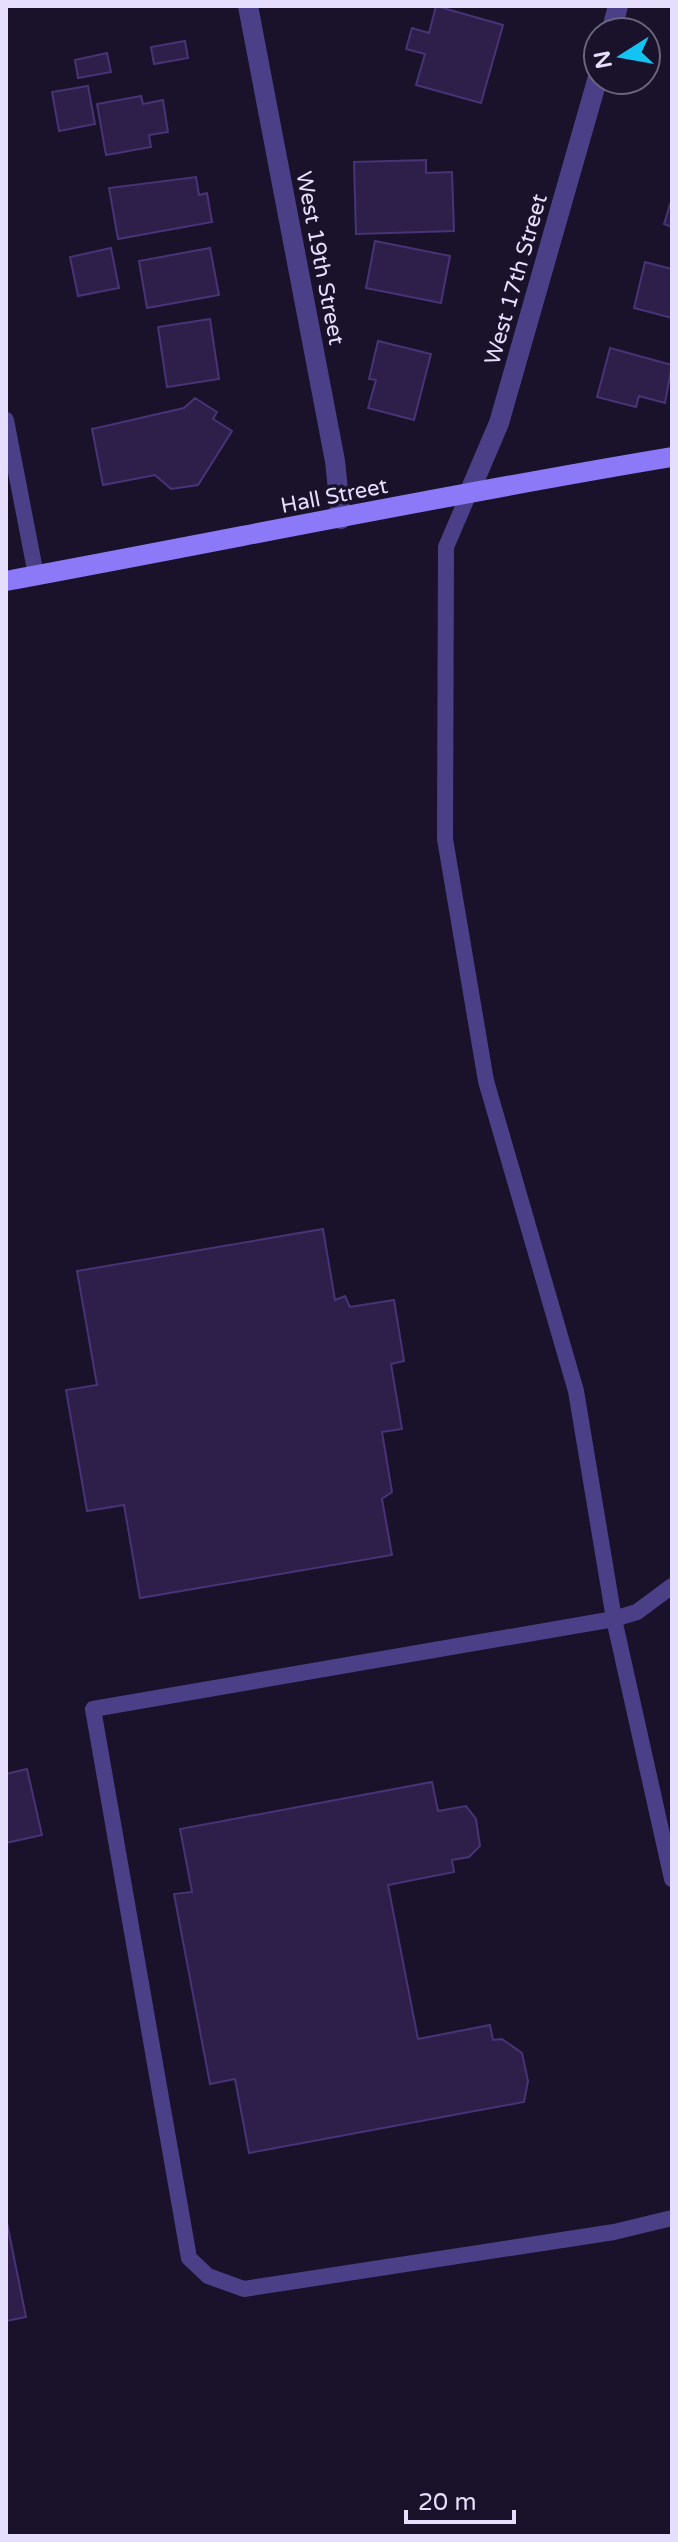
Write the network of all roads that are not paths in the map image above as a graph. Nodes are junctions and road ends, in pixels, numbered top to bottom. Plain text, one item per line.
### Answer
1 (248, 6) edge
2 (593, 96) edge
3 (6, 420) edge
4 (672, 457) edge
5 (470, 491) junction
6 (341, 519) junction
7 (36, 575) junction
8 (6, 581) edge
9 (672, 1586) edge
10 (614, 1619) junction
11 (672, 1879) edge
12 (672, 2218) edge

1 - 6 street, West 19th Street
2 - 5 street, West 17th Street
3 - 7 lane
4 - 5 street, Hall Street
5 - 6 street, Hall Street
5 - 10 lane
6 - 7 street, Hall Street
7 - 8 street, Hall Street
9 - 10 lane
10 - 11 lane
10 - 12 lane

